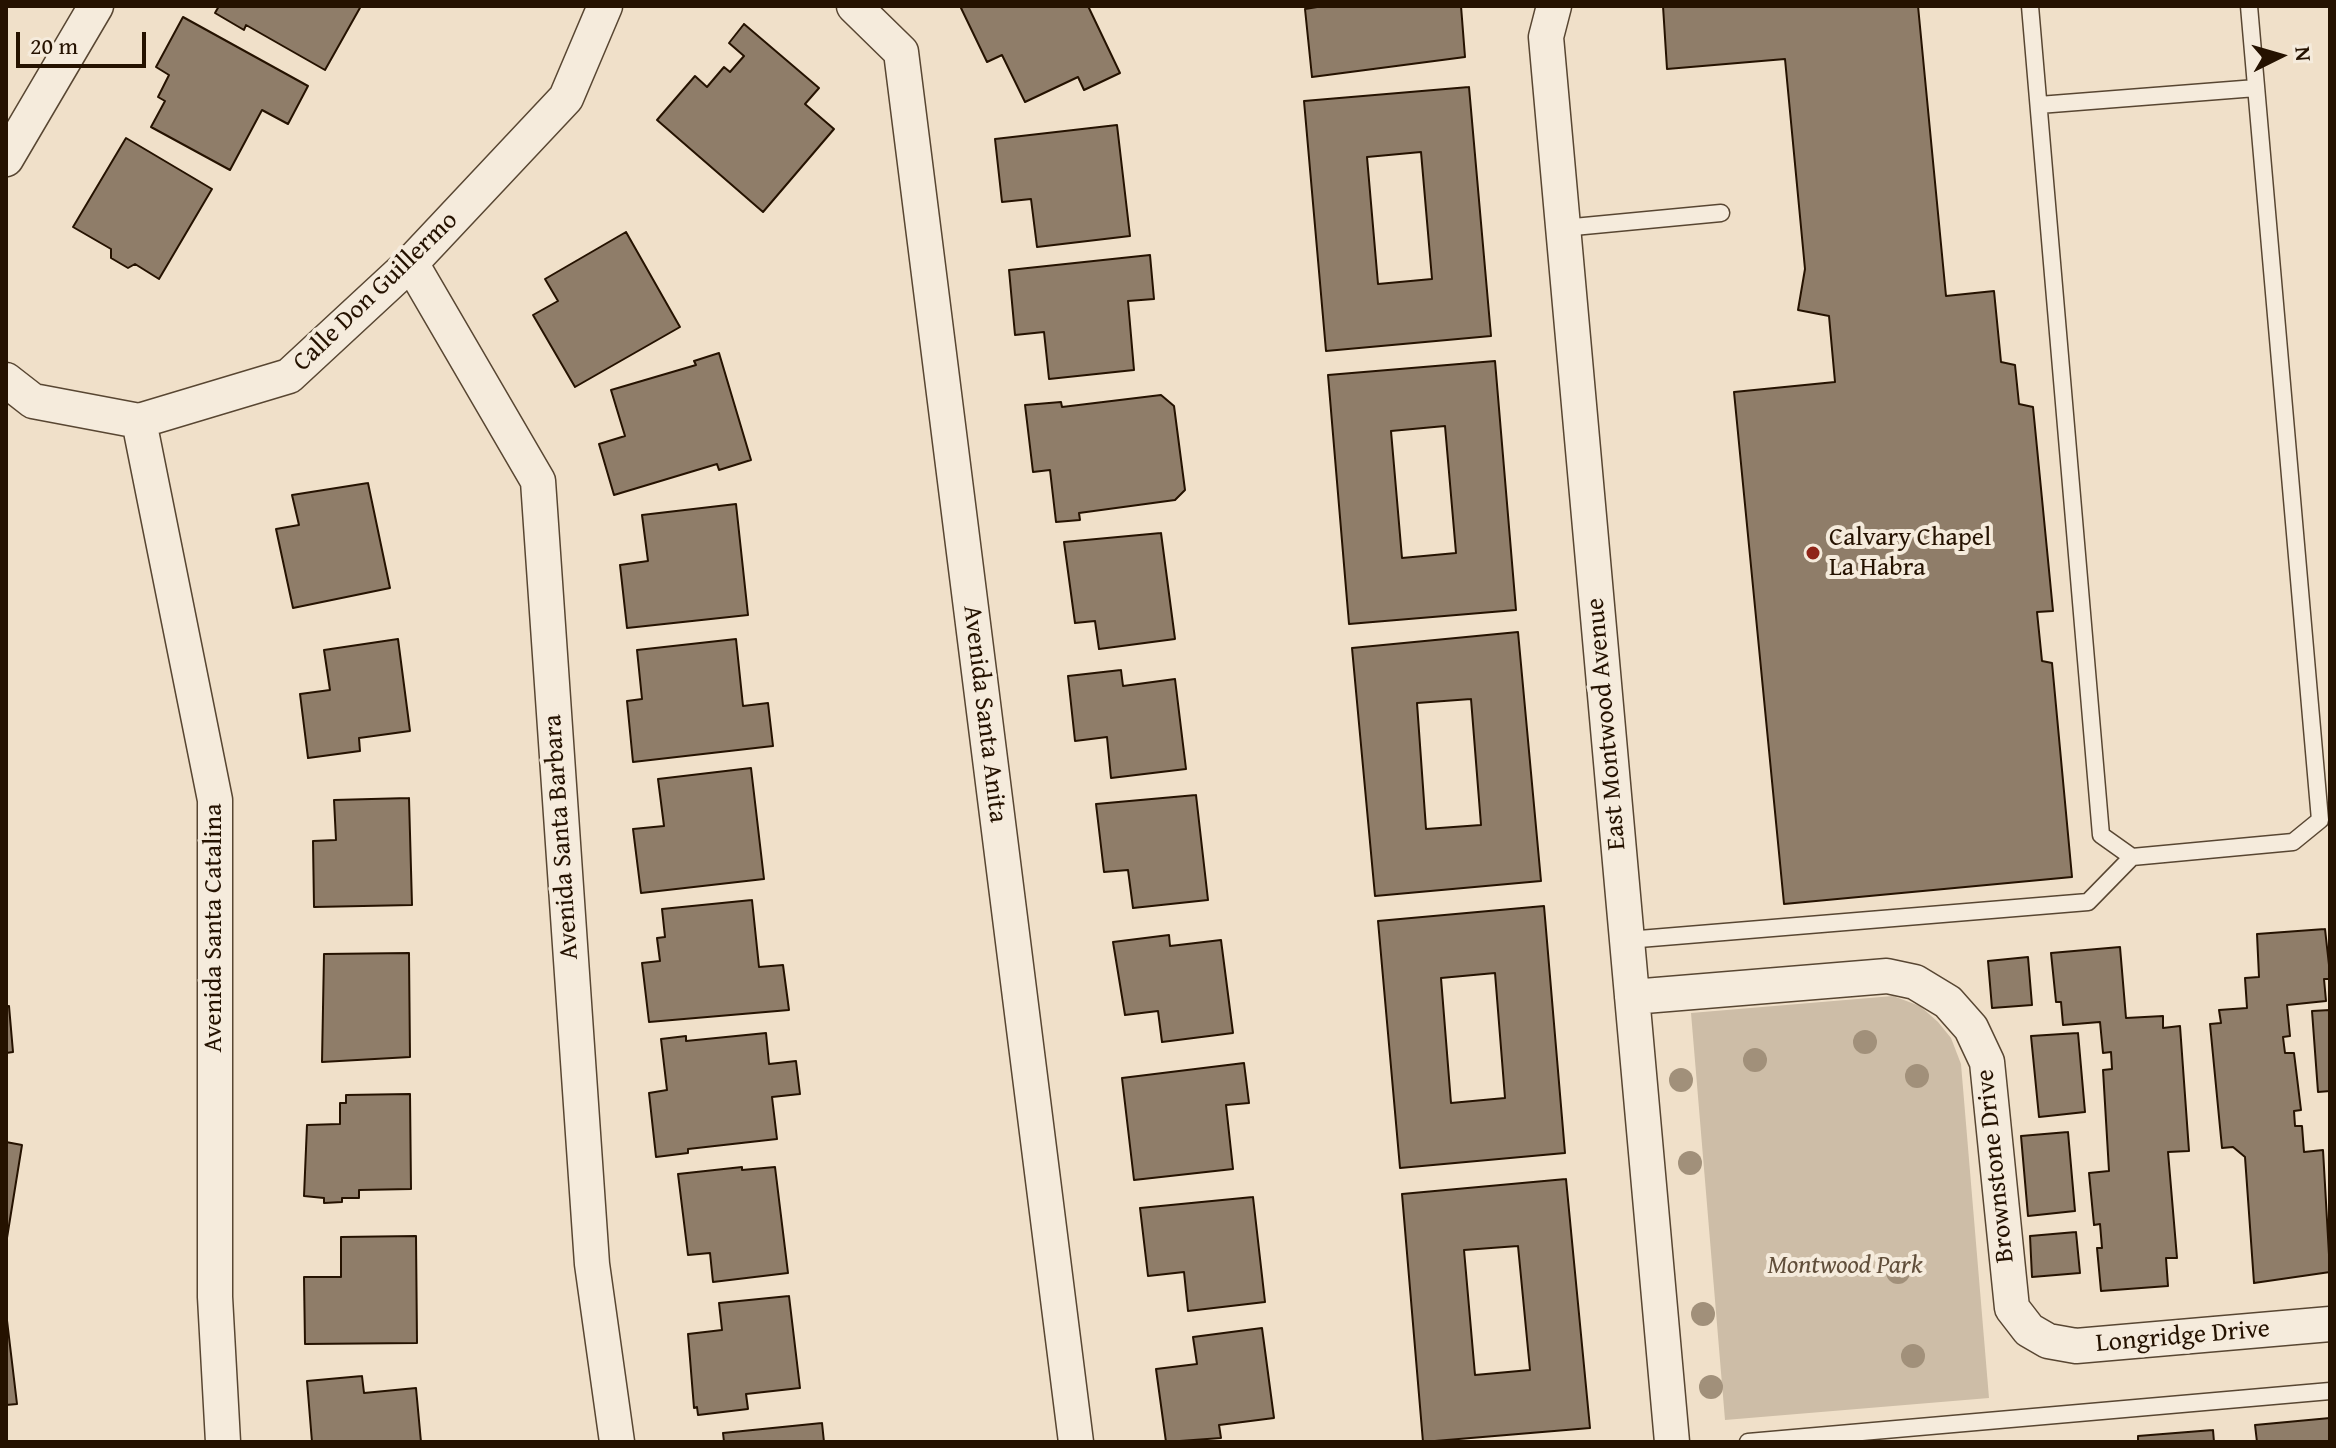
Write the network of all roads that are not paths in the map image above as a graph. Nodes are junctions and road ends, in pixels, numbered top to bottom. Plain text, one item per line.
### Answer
1 (96, 6) edge
2 (605, 6) edge
3 (854, 6) edge
4 (1554, 6) edge
5 (2030, 6) edge
6 (2249, 6) edge
7 (2256, 88) junction
8 (2039, 105) junction
9 (6, 159) edge
10 (1721, 213) dead end
11 (1563, 228) junction
12 (411, 263) junction
13 (6, 380) edge
14 (139, 421) junction
15 (2132, 857) junction
16 (1627, 940) junction
17 (1632, 997) junction
18 (2330, 1324) edge
19 (2038, 1336) joint
20 (2330, 1391) edge
21 (223, 1442) edge
22 (617, 1442) edge
23 (1076, 1442) edge
24 (1672, 1442) edge
25 (1748, 1442) edge

1 - 9 street
2 - 12 street, Calle Don Guillermo
3 - 23 street, Avenida Santa Anita
4 - 11 street, East Montwood Avenue
5 - 8 lane
6 - 7 lane
7 - 8 lane
7 - 15 lane
8 - 15 lane
10 - 11 lane
11 - 16 street, East Montwood Avenue
12 - 14 street, Calle Don Guillermo
12 - 22 street, Avenida Santa Barbara
13 - 14 street, Calle Don Guillermo
14 - 21 street, Avenida Santa Catalina
15 - 16 lane
16 - 17 street, East Montwood Avenue
17 - 19 street, Brownstone Drive
17 - 24 street, East Montwood Avenue
18 - 19 street, Longridge Drive
20 - 25 lane

